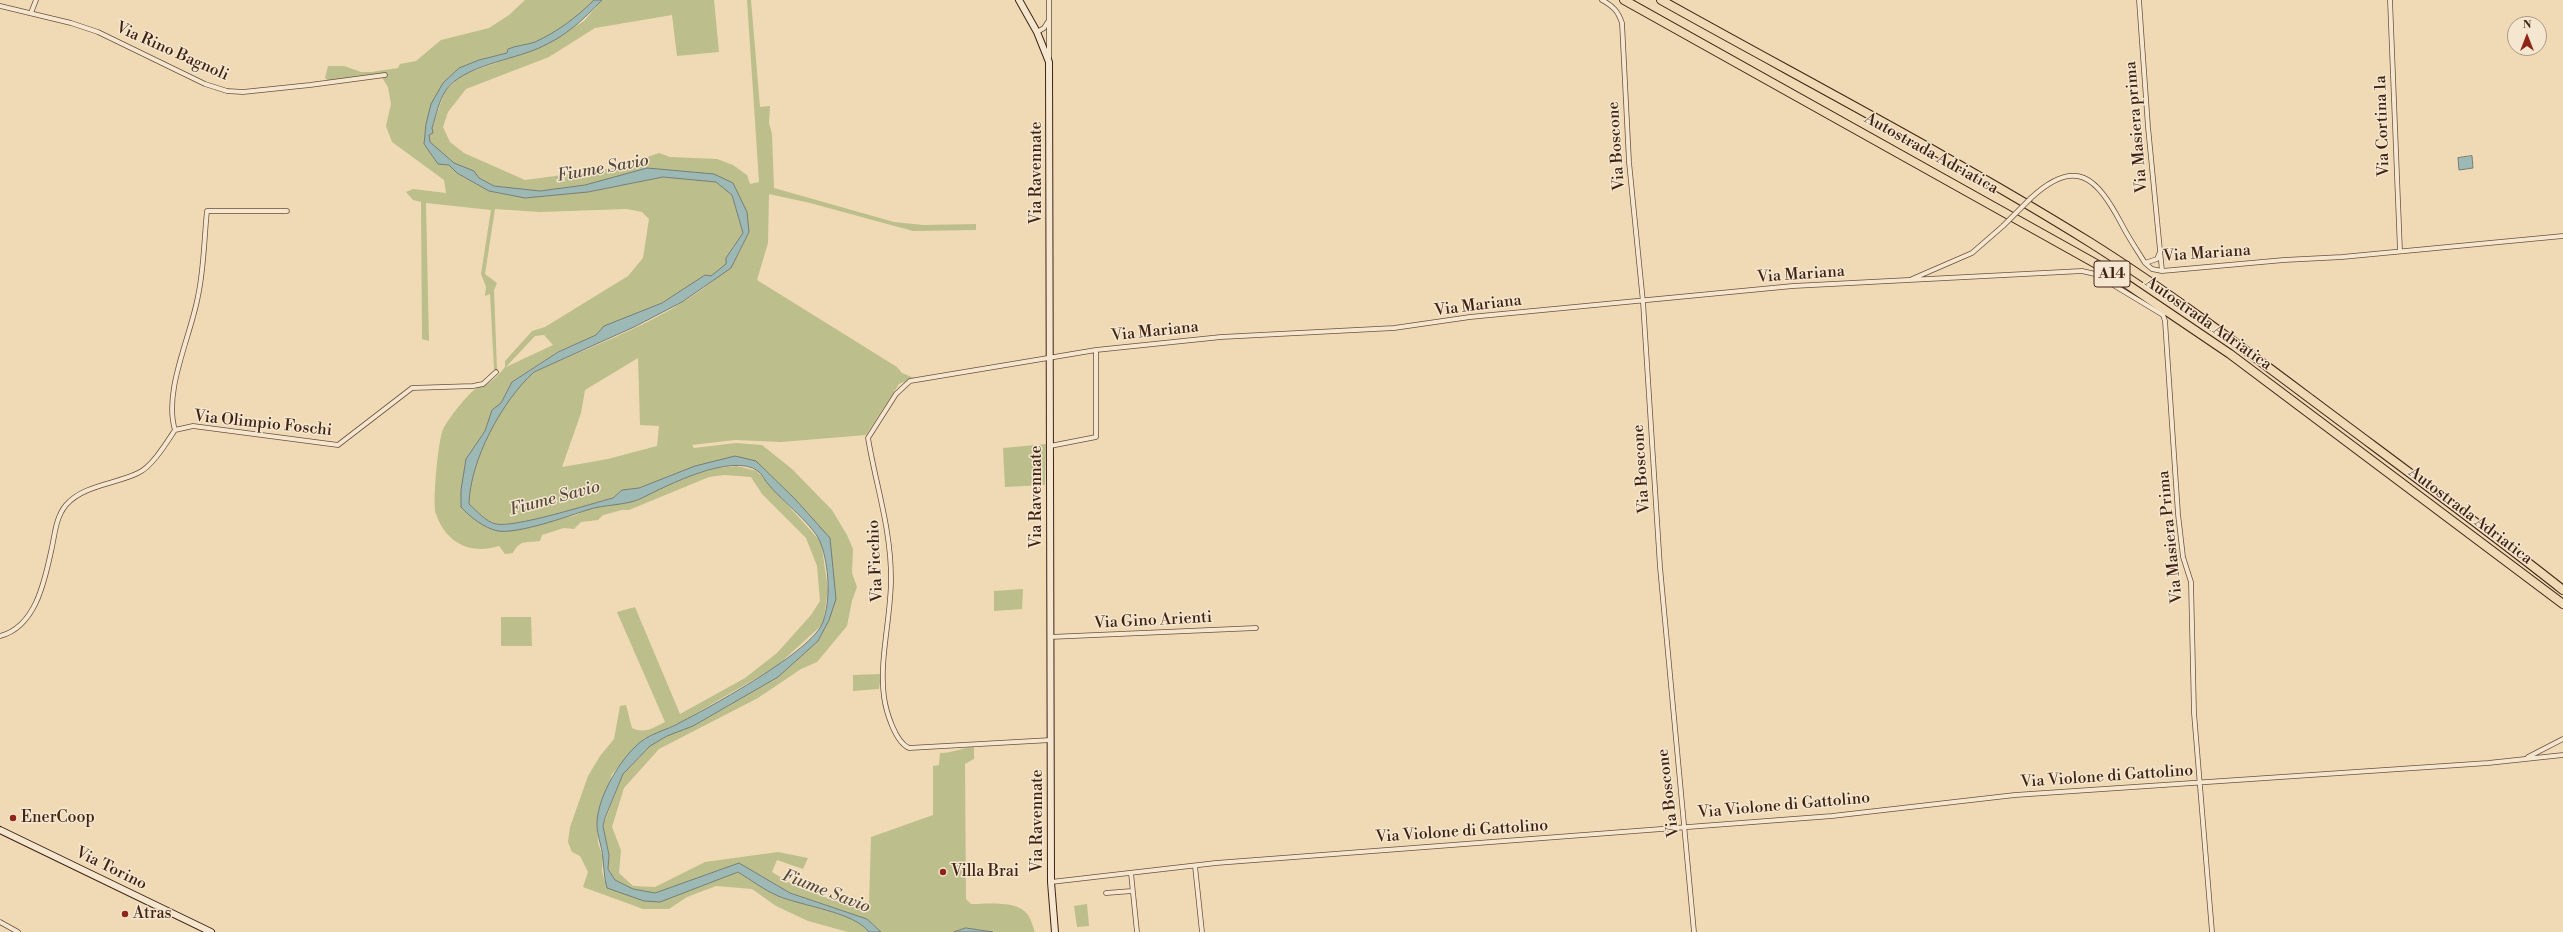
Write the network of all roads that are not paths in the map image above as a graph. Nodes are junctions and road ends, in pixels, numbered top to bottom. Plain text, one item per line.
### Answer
1 (36, 0) edge
2 (1018, 0) edge
3 (1049, 0) edge
4 (1602, 0) edge
5 (1624, 0) edge
6 (1661, 0) edge
7 (2139, 0) edge
8 (2390, 0) edge
9 (0, 6) edge
10 (31, 13) junction
11 (1050, 19) junction
12 (1037, 32) junction
13 (1049, 62) junction
14 (385, 75) dead end
15 (287, 211) dead end
16 (2563, 236) edge
17 (2400, 251) junction
18 (2160, 252) junction
19 (2145, 263) junction
20 (2162, 271) junction
21 (2095, 274) joint
22 (1910, 280) junction
23 (1643, 302) junction
24 (1096, 350) junction
25 (1049, 358) junction
26 (496, 372) dead end
27 (175, 430) junction
28 (1050, 446) junction
29 (2563, 590) edge
30 (2563, 604) edge
31 (1256, 628) dead end
32 (0, 636) edge
33 (1050, 637) junction
34 (2563, 739) edge
35 (1051, 740) junction
36 (2563, 755) edge
37 (2520, 760) junction
38 (2199, 782) junction
39 (1686, 826) junction
40 (0, 830) edge
41 (1195, 866) junction
42 (1131, 873) junction
43 (1051, 882) junction
44 (1132, 891) junction
45 (1106, 894) dead end
46 (0, 922) edge
47 (18, 932) edge
48 (212, 932) edge
49 (1055, 932) edge
50 (1137, 932) edge
51 (1202, 932) edge
52 (1694, 932) edge
53 (2212, 932) edge

1 - 10 street
2 - 12 main road, Via Ravennate
3 - 11 street, Via Ravennate
4 - 23 street, Via Boscone
5 - 30 highway, Autostrada Adriatica / A14
6 - 29 highway, Autostrada Adriatica / A14
7 - 18 street, Via Masiera prima
8 - 17 street, Via Cortina 1a
9 - 10 street, Via Rino Bagnoli
10 - 14 street, Via Rino Bagnoli
11 - 12 street
11 - 13 street, Via Ravennate
12 - 13 main road, Via Ravennate
13 - 25 main road, Via Ravennate
15 - 27 street
16 - 17 street, Via Mariana
17 - 20 street, Via Mariana
18 - 19 street
18 - 20 street, Via Masiera prima
19 - 20 street, Via Mariana
19 - 22 street, Via Mariana, bridge
21 - 22 street, Via Mariana
21 - 38 street, Via Masiera Prima
22 - 23 street, Via Mariana
23 - 24 street, Via Mariana
23 - 39 street, Via Boscone
24 - 25 street, Via Mariana
24 - 28 street
25 - 28 main road, Via Ravennate
25 - 35 street, Via Ficchio
26 - 27 street, Via Olimpio Foschi
27 - 32 street, Via Olimpio Foschi
28 - 33 main road, Via Ravennate
31 - 33 street, Via Gino Arienti
33 - 35 main road, Via Ravennate
34 - 37 street, Via Violone di Gattolino
35 - 43 main road, Via Ravennate
36 - 37 street, Via Violone di Gattolino
37 - 38 street, Via Violone di Gattolino
38 - 39 street, Via Violone di Gattolino
38 - 53 street, Via Masiera Prima
39 - 41 street, Via Violone di Gattolino
39 - 52 street, Via Boscone
40 - 48 main road, Via Torino
41 - 42 street, Via Violone di Gattolino
41 - 51 street
42 - 43 street, Via Violone di Gattolino
42 - 44 street
43 - 49 main road, Via Ravennate
44 - 45 street
44 - 50 street
46 - 47 street

